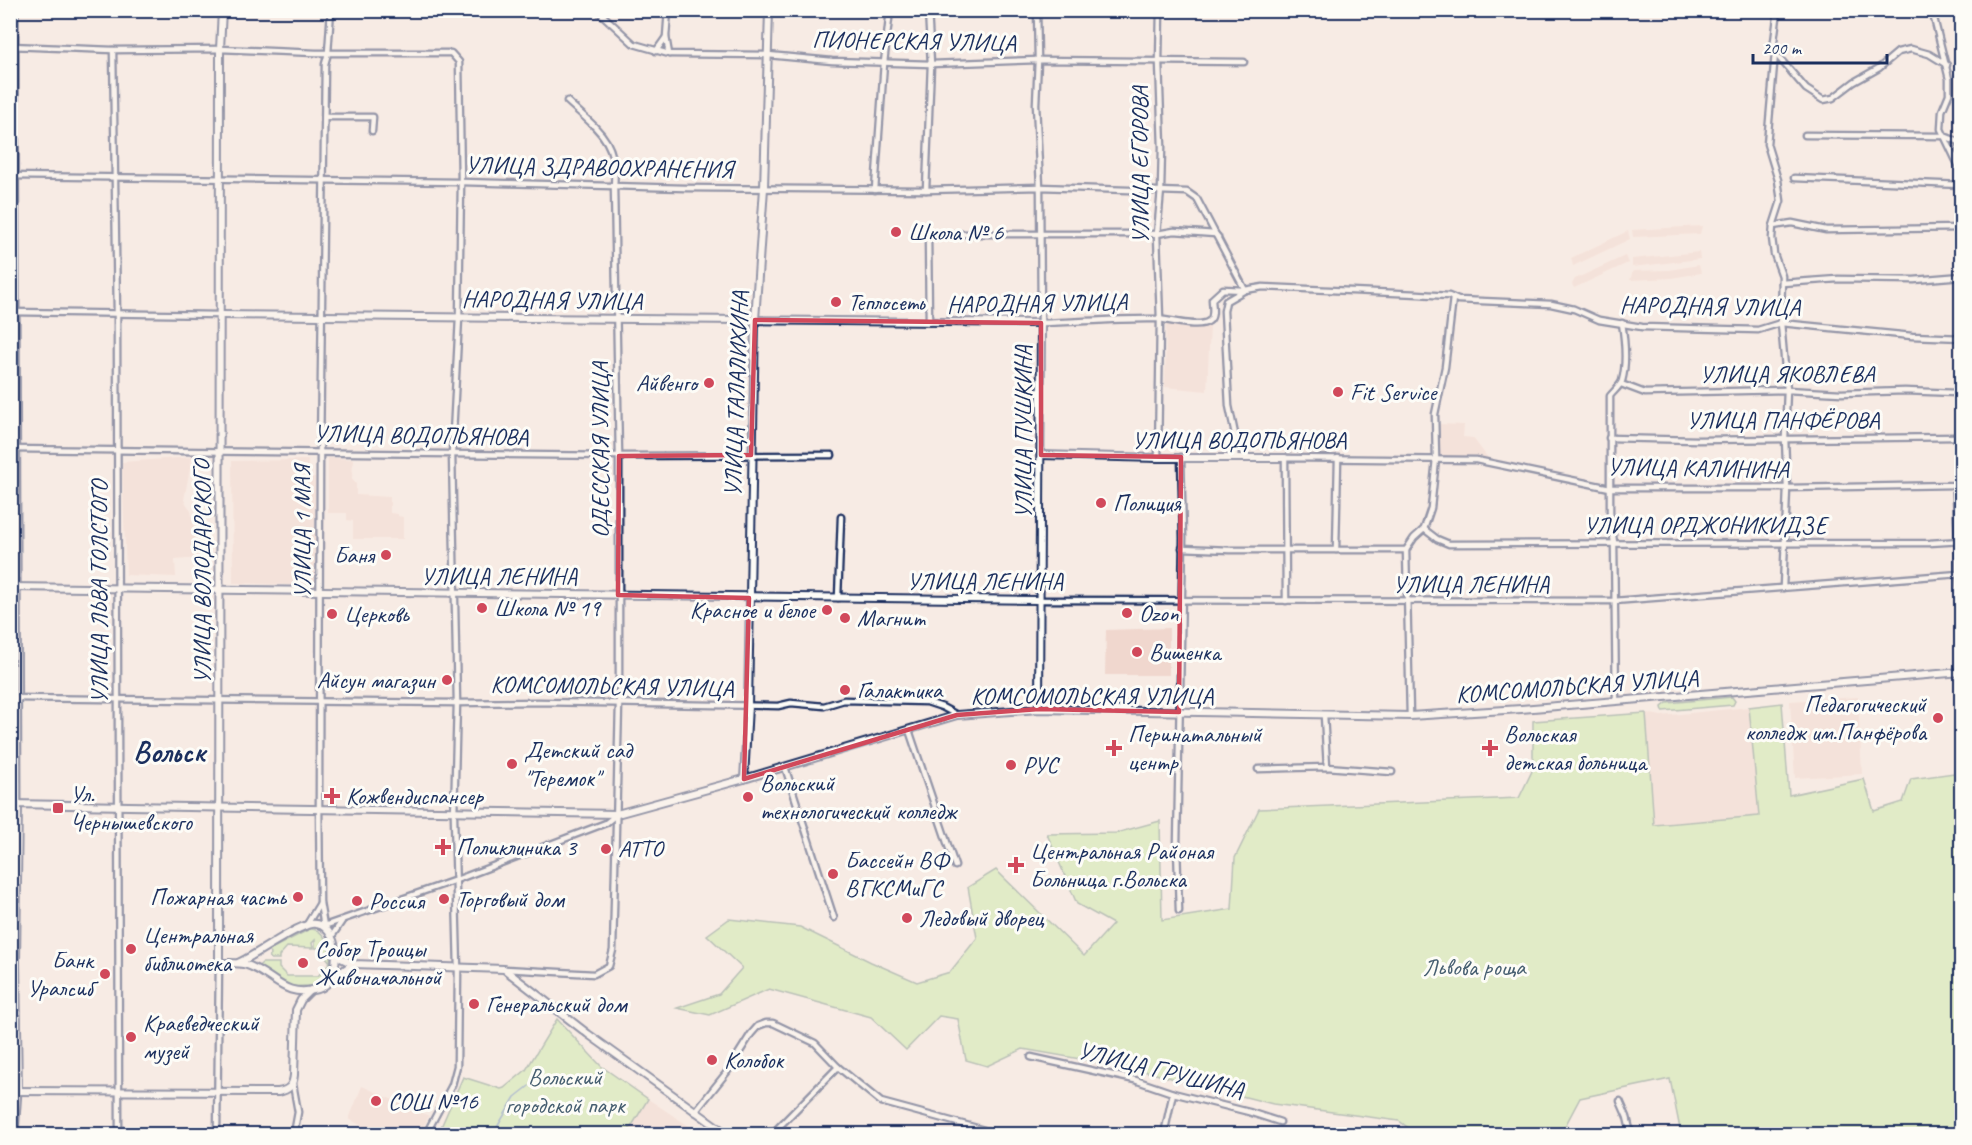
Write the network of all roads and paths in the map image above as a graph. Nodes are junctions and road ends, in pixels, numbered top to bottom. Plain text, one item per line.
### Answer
1 (15, 10) edge
2 (222, 10) edge
3 (331, 10) edge
4 (597, 10) edge
5 (668, 10) edge
6 (769, 10) edge
7 (890, 10) edge
8 (928, 10) edge
9 (1037, 10) edge
10 (1160, 10) edge
11 (1778, 10) edge
12 (1932, 10) edge
13 (666, 37) junction
14 (13, 46) edge
15 (220, 49) junction
16 (113, 50) junction
17 (656, 51) junction
18 (328, 53) junction
19 (1775, 53) junction
20 (669, 54) junction
21 (768, 55) junction
22 (1038, 60) junction
23 (1159, 62) junction
24 (1244, 62) dead end
25 (884, 63) junction
26 (931, 64) junction
27 (1947, 65) junction
28 (567, 101) dead end
29 (325, 117) junction
30 (372, 131) dead end
31 (1805, 135) dead end
32 (1944, 136) junction
33 (1961, 143) edge
34 (1958, 164) junction
35 (1962, 173) edge
36 (13, 176) edge
37 (1794, 178) dead end
38 (116, 179) junction
39 (220, 179) junction
40 (323, 180) junction
41 (461, 182) junction
42 (1962, 184) edge
43 (614, 186) junction
44 (1040, 187) junction
45 (764, 188) junction
46 (876, 190) junction
47 (926, 190) junction
48 (1161, 190) junction
49 (1773, 225) junction
50 (1962, 228) edge
51 (1040, 233) junction
52 (1157, 234) junction
53 (1220, 238) junction
54 (1962, 276) edge
55 (1782, 283) junction
56 (1245, 290) junction
57 (1453, 298) junction
58 (13, 312) edge
59 (117, 314) junction
60 (220, 315) junction
61 (322, 315) junction
62 (459, 318) junction
63 (616, 319) junction
64 (1160, 319) junction
65 (754, 320) junction
66 (929, 322) junction
67 (1041, 323) junction
68 (1622, 323) junction
69 (1782, 323) junction
70 (1962, 338) edge
71 (1621, 384) junction
72 (1787, 390) junction
73 (1956, 393) dead end
74 (1957, 437) dead end
75 (1609, 438) junction
76 (1785, 438) junction
77 (13, 449) edge
78 (117, 451) junction
79 (220, 452) junction
80 (320, 453) junction
81 (452, 453) junction
82 (751, 455) junction
83 (832, 455) dead end
84 (1041, 455) junction
85 (619, 456) junction
86 (1181, 457) junction
87 (1158, 458) junction
88 (1235, 458) junction
89 (1285, 458) junction
90 (1338, 458) junction
91 (1436, 459) junction
92 (1962, 471) edge
93 (1959, 484) edge
94 (1610, 488) junction
95 (1787, 488) junction
96 (841, 517) dead end
97 (1424, 529) junction
98 (1960, 541) edge
99 (1785, 542) junction
100 (1614, 543) junction
101 (1182, 548) junction
102 (1286, 550) junction
103 (1336, 550) junction
104 (1406, 550) junction
105 (1959, 574) junction
106 (10, 587) edge
107 (18, 587) junction
108 (117, 588) junction
109 (1783, 588) junction
110 (220, 591) junction
111 (321, 592) junction
112 (455, 594) junction
113 (618, 595) junction
114 (749, 598) junction
115 (838, 598) junction
116 (1038, 600) junction
117 (1181, 600) junction
118 (1286, 601) junction
119 (1407, 602) junction
120 (1614, 602) junction
121 (1962, 622) edge
122 (1962, 672) edge
123 (10, 698) edge
124 (17, 698) junction
125 (118, 698) junction
126 (219, 701) junction
127 (1616, 701) junction
128 (319, 702) junction
129 (457, 703) junction
130 (619, 704) junction
131 (748, 706) junction
132 (1039, 709) junction
133 (1179, 712) junction
134 (957, 715) junction
135 (1324, 715) junction
136 (1410, 716) junction
137 (909, 730) junction
138 (784, 767) junction
139 (1327, 767) junction
140 (1258, 769) dead end
141 (1392, 772) dead end
142 (744, 779) junction
143 (14, 804) edge
144 (118, 806) junction
145 (220, 806) junction
146 (319, 808) junction
147 (454, 810) junction
148 (617, 814) junction
149 (955, 866) dead end
150 (456, 880) junction
151 (320, 903) junction
152 (1179, 912) dead end
153 (834, 918) dead end
154 (342, 921) junction
155 (306, 926) junction
156 (324, 926) junction
157 (332, 936) junction
158 (334, 950) junction
159 (255, 954) junction
160 (219, 963) junction
161 (238, 963) junction
162 (353, 964) junction
163 (254, 968) junction
164 (458, 969) junction
165 (504, 969) junction
166 (333, 978) junction
167 (311, 990) junction
168 (1032, 1057) dead end
169 (838, 1067) junction
170 (293, 1084) junction
171 (14, 1091) edge
172 (119, 1091) junction
173 (218, 1092) junction
174 (1173, 1094) junction
175 (1620, 1101) dead end
176 (696, 1112) junction
177 (1280, 1122) dead end
178 (15, 1134) edge
179 (119, 1134) edge
180 (217, 1134) edge
181 (294, 1134) edge
182 (426, 1134) edge
183 (727, 1134) edge
184 (772, 1134) edge
185 (999, 1134) edge
186 (1164, 1134) edge
187 (1631, 1134) edge

1 - 14 street
2 - 15 street, УЛИЦА ВОЛОДАРСКОГО
3 - 18 street, УЛИЦА 1 МАЯ
4 - 17 street, ПИОНЕРСКАЯ УЛИЦА
5 - 13 street
6 - 21 street, УЛИЦА ТАЛАЛИХИНА
7 - 25 street
8 - 26 street
9 - 22 street, УЛИЦА ПУШКИНА
10 - 23 street, УЛИЦА ЕГОРОВА
11 - 19 street
12 - 27 street
13 - 17 street
13 - 20 street
14 - 16 street
14 - 36 street
15 - 16 street
15 - 18 street
15 - 39 street, УЛИЦА ВОЛОДАРСКОГО
16 - 38 street, УЛИЦА ЛЬВА ТОЛСТОГО
17 - 20 street, ПИОНЕРСКАЯ УЛИЦА
18 - 29 street, УЛИЦА 1 МАЯ
18 - 41 street
19 - 27 street
19 - 49 street
20 - 21 street, ПИОНЕРСКАЯ УЛИЦА
21 - 25 street, ПИОНЕРСКАЯ УЛИЦА
21 - 45 street, УЛИЦА ТАЛАЛИХИНА
22 - 23 street, ПИОНЕРСКАЯ УЛИЦА
22 - 26 street, ПИОНЕРСКАЯ УЛИЦА
22 - 44 street, УЛИЦА ПУШКИНА
23 - 24 street, ПИОНЕРСКАЯ УЛИЦА
23 - 48 street, УЛИЦА ЕГОРОВА
25 - 26 street, ПИОНЕРСКАЯ УЛИЦА
25 - 46 street
26 - 47 street
27 - 32 street
28 - 43 street, ОДЕССКАЯ УЛИЦА
29 - 30 street
29 - 40 street, УЛИЦА 1 МАЯ
31 - 32 street
32 - 33 street
32 - 34 street
33 - 34 street
34 - 35 street
36 - 38 street, УЛИЦА ЗДРАВООХРАНЕНИЯ
36 - 58 street
37 - 42 street
38 - 39 street, УЛИЦА ЗДРАВООХРАНЕНИЯ
38 - 59 street, УЛИЦА ЛЬВА ТОЛСТОГО
39 - 40 street, УЛИЦА ЗДРАВООХРАНЕНИЯ
39 - 60 street, УЛИЦА ВОЛОДАРСКОГО
40 - 41 street, УЛИЦА ЗДРАВООХРАНЕНИЯ
40 - 61 street, УЛИЦА 1 МАЯ
41 - 43 street, УЛИЦА ЗДРАВООХРАНЕНИЯ
41 - 62 street
43 - 45 street, УЛИЦА ЗДРАВООХРАНЕНИЯ
43 - 63 street, ОДЕССКАЯ УЛИЦА
44 - 47 street, УЛИЦА ЗДРАВООХРАНЕНИЯ
44 - 48 street, УЛИЦА ЗДРАВООХРАНЕНИЯ
44 - 51 street, УЛИЦА ПУШКИНА
45 - 46 street, УЛИЦА ЗДРАВООХРАНЕНИЯ
45 - 65 street, УЛИЦА ТАЛАЛИХИНА
46 - 47 street, УЛИЦА ЗДРАВООХРАНЕНИЯ
48 - 52 street, УЛИЦА ЕГОРОВА
48 - 53 street, УЛИЦА ЗДРАВООХРАНЕНИЯ
49 - 50 street
49 - 55 street
51 - 52 street
51 - 66 street
51 - 67 street, УЛИЦА ПУШКИНА
52 - 53 street
52 - 64 street, УЛИЦА ЕГОРОВА
53 - 56 street
54 - 55 street
55 - 69 street
56 - 57 street, НАРОДНАЯ УЛИЦА
56 - 64 street, НАРОДНАЯ УЛИЦА
56 - 88 street
57 - 68 street, НАРОДНАЯ УЛИЦА
57 - 91 street
58 - 59 street, НАРОДНАЯ УЛИЦА
58 - 77 street
59 - 60 street, НАРОДНАЯ УЛИЦА
59 - 78 street, УЛИЦА ЛЬВА ТОЛСТОГО
60 - 61 street, НАРОДНАЯ УЛИЦА
60 - 79 street, УЛИЦА ВОЛОДАРСКОГО
61 - 62 street, НАРОДНАЯ УЛИЦА
61 - 80 street, УЛИЦА 1 МАЯ
62 - 63 street, НАРОДНАЯ УЛИЦА
62 - 81 street
63 - 65 street, НАРОДНАЯ УЛИЦА
63 - 85 street, ОДЕССКАЯ УЛИЦА
64 - 67 street, НАРОДНАЯ УЛИЦА
64 - 87 street, УЛИЦА ЕГОРОВА
65 - 66 street, НАРОДНАЯ УЛИЦА
65 - 82 street, УЛИЦА ТАЛАЛИХИНА
66 - 67 street, НАРОДНАЯ УЛИЦА
67 - 84 street, УЛИЦА ПУШКИНА
68 - 69 street, НАРОДНАЯ УЛИЦА
68 - 71 street
69 - 70 street, НАРОДНАЯ УЛИЦА
69 - 72 street
71 - 72 street, УЛИЦА ЯКОВЛЕВА
71 - 75 street
72 - 73 street, УЛИЦА ЯКОВЛЕВА
72 - 76 street
74 - 76 street, УЛИЦА ПАНФЁРОВА
75 - 76 street, УЛИЦА ПАНФЁРОВА
75 - 94 street
76 - 95 street
77 - 78 street, УЛИЦА ВОДОПЬЯНОВА
77 - 107 street
78 - 79 street, УЛИЦА ВОДОПЬЯНОВА
78 - 108 street, УЛИЦА ЛЬВА ТОЛСТОГО
79 - 80 street, УЛИЦА ВОДОПЬЯНОВА
79 - 110 street, УЛИЦА ВОЛОДАРСКОГО
80 - 81 street, УЛИЦА ВОДОПЬЯНОВА
80 - 111 street, УЛИЦА 1 МАЯ
81 - 85 street, УЛИЦА ВОДОПЬЯНОВА
81 - 112 street
82 - 83 street, УЛИЦА ВОДОПЬЯНОВА
82 - 85 street, УЛИЦА ВОДОПЬЯНОВА
82 - 114 street, УЛИЦА ТАЛАЛИХИНА
84 - 87 street, УЛИЦА ВОДОПЬЯНОВА
84 - 116 street, УЛИЦА ПУШКИНА
85 - 113 street, ОДЕССКАЯ УЛИЦА
86 - 87 street, УЛИЦА ВОДОПЬЯНОВА
86 - 88 street, УЛИЦА ВОДОПЬЯНОВА
86 - 101 street
88 - 89 street, УЛИЦА ВОДОПЬЯНОВА
89 - 90 street, УЛИЦА ВОДОПЬЯНОВА
89 - 102 street
90 - 91 street, УЛИЦА ВОДОПЬЯНОВА
90 - 103 street
91 - 94 street, УЛИЦА КАЛИНИНА
91 - 97 street
92 - 93 street
93 - 95 street, УЛИЦА КАЛИНИНА
93 - 98 street
94 - 95 street, УЛИЦА КАЛИНИНА
94 - 100 street
95 - 99 street
96 - 115 street
97 - 100 street, УЛИЦА ОРДЖОНИКИДЗЕ
97 - 104 street
98 - 99 street, УЛИЦА ОРДЖОНИКИДЗЕ
98 - 105 street
99 - 100 street, УЛИЦА ОРДЖОНИКИДЗЕ
99 - 109 street
100 - 120 street
101 - 102 street
101 - 117 street
102 - 103 street
102 - 118 street
103 - 104 street
104 - 119 street
105 - 109 street, УЛИЦА ЛЕНИНА
105 - 121 street
106 - 107 street, УЛИЦА ЛЕНИНА
107 - 108 street, УЛИЦА ЛЕНИНА
107 - 124 street
108 - 110 street, УЛИЦА ЛЕНИНА
108 - 125 street, УЛИЦА ЛЬВА ТОЛСТОГО
109 - 120 street, УЛИЦА ЛЕНИНА
110 - 111 street, УЛИЦА ЛЕНИНА
110 - 126 street, УЛИЦА ВОЛОДАРСКОГО
111 - 112 street, УЛИЦА ЛЕНИНА
111 - 128 street, УЛИЦА 1 МАЯ
112 - 113 street, УЛИЦА ЛЕНИНА
112 - 129 street
113 - 114 street, УЛИЦА ЛЕНИНА
113 - 130 street, ОДЕССКАЯ УЛИЦА
114 - 115 street, УЛИЦА ЛЕНИНА
114 - 131 street, УЛИЦА ТАЛАЛИХИНА
115 - 116 street, УЛИЦА ЛЕНИНА
116 - 117 street, УЛИЦА ЛЕНИНА
116 - 132 street, УЛИЦА ПУШКИНА
117 - 118 street, УЛИЦА ЛЕНИНА
117 - 133 street
118 - 119 street, УЛИЦА ЛЕНИНА
119 - 120 street, УЛИЦА ЛЕНИНА
119 - 136 street
120 - 127 street
122 - 127 street, КОМСОМОЛЬСКАЯ УЛИЦА
123 - 124 street, КОМСОМОЛЬСКАЯ УЛИЦА
124 - 125 street, КОМСОМОЛЬСКАЯ УЛИЦА
124 - 143 street
125 - 126 street, КОМСОМОЛЬСКАЯ УЛИЦА
125 - 144 street, УЛИЦА ЛЬВА ТОЛСТОГО
126 - 128 street, КОМСОМОЛЬСКАЯ УЛИЦА
126 - 145 street, УЛИЦА ВОЛОДАРСКОГО
127 - 136 street, КОМСОМОЛЬСКАЯ УЛИЦА
128 - 129 street, КОМСОМОЛЬСКАЯ УЛИЦА
128 - 146 street, УЛИЦА 1 МАЯ
129 - 130 street, КОМСОМОЛЬСКАЯ УЛИЦА
129 - 147 street
130 - 131 street, КОМСОМОЛЬСКАЯ УЛИЦА
130 - 148 street, ОДЕССКАЯ УЛИЦА
131 - 134 street, КОМСОМОЛЬСКАЯ УЛИЦА
131 - 142 street, УЛИЦА ТАЛАЛИХИНА
132 - 133 street, КОМСОМОЛЬСКАЯ УЛИЦА
132 - 134 street, КОМСОМОЛЬСКАЯ УЛИЦА
133 - 135 street, КОМСОМОЛЬСКАЯ УЛИЦА
133 - 152 street
134 - 137 street
135 - 136 street, КОМСОМОЛЬСКАЯ УЛИЦА
135 - 139 street
137 - 138 street
137 - 149 street
138 - 142 street
138 - 153 street
139 - 140 street
139 - 141 street
142 - 148 street
143 - 144 street
143 - 171 street
144 - 145 street
144 - 172 street, УЛИЦА ЛЬВА ТОЛСТОГО
145 - 146 street
145 - 160 street, УЛИЦА ВОЛОДАРСКОГО
146 - 147 street
146 - 151 street, УЛИЦА 1 МАЯ
147 - 148 street
147 - 150 street
148 - 150 street
148 - 165 street, ОДЕССКАЯ УЛИЦА
150 - 154 street
150 - 164 street
151 - 155 street
151 - 156 street, УЛИЦА 1 МАЯ
154 - 156 street
154 - 157 street
155 - 156 street
155 - 159 street
156 - 157 street
157 - 158 street
158 - 162 street
158 - 166 street
159 - 161 street
159 - 163 street
160 - 161 street
160 - 173 street, УЛИЦА ВОЛОДАРСКОГО
161 - 163 street
162 - 164 street
162 - 166 street
163 - 167 street
164 - 165 street
164 - 182 street
165 - 176 street
166 - 167 street
167 - 170 street
168 - 174 street, УЛИЦА ГРУШИНА
169 - 176 street
169 - 184 street
169 - 185 street
170 - 173 street
170 - 181 street
171 - 172 street
171 - 178 street
172 - 173 street
172 - 179 street, УЛИЦА ЛЬВА ТОЛСТОГО
173 - 180 street, УЛИЦА ВОЛОДАРСКОГО
174 - 177 street, УЛИЦА ГРУШИНА
174 - 186 street
175 - 187 street
176 - 183 street

